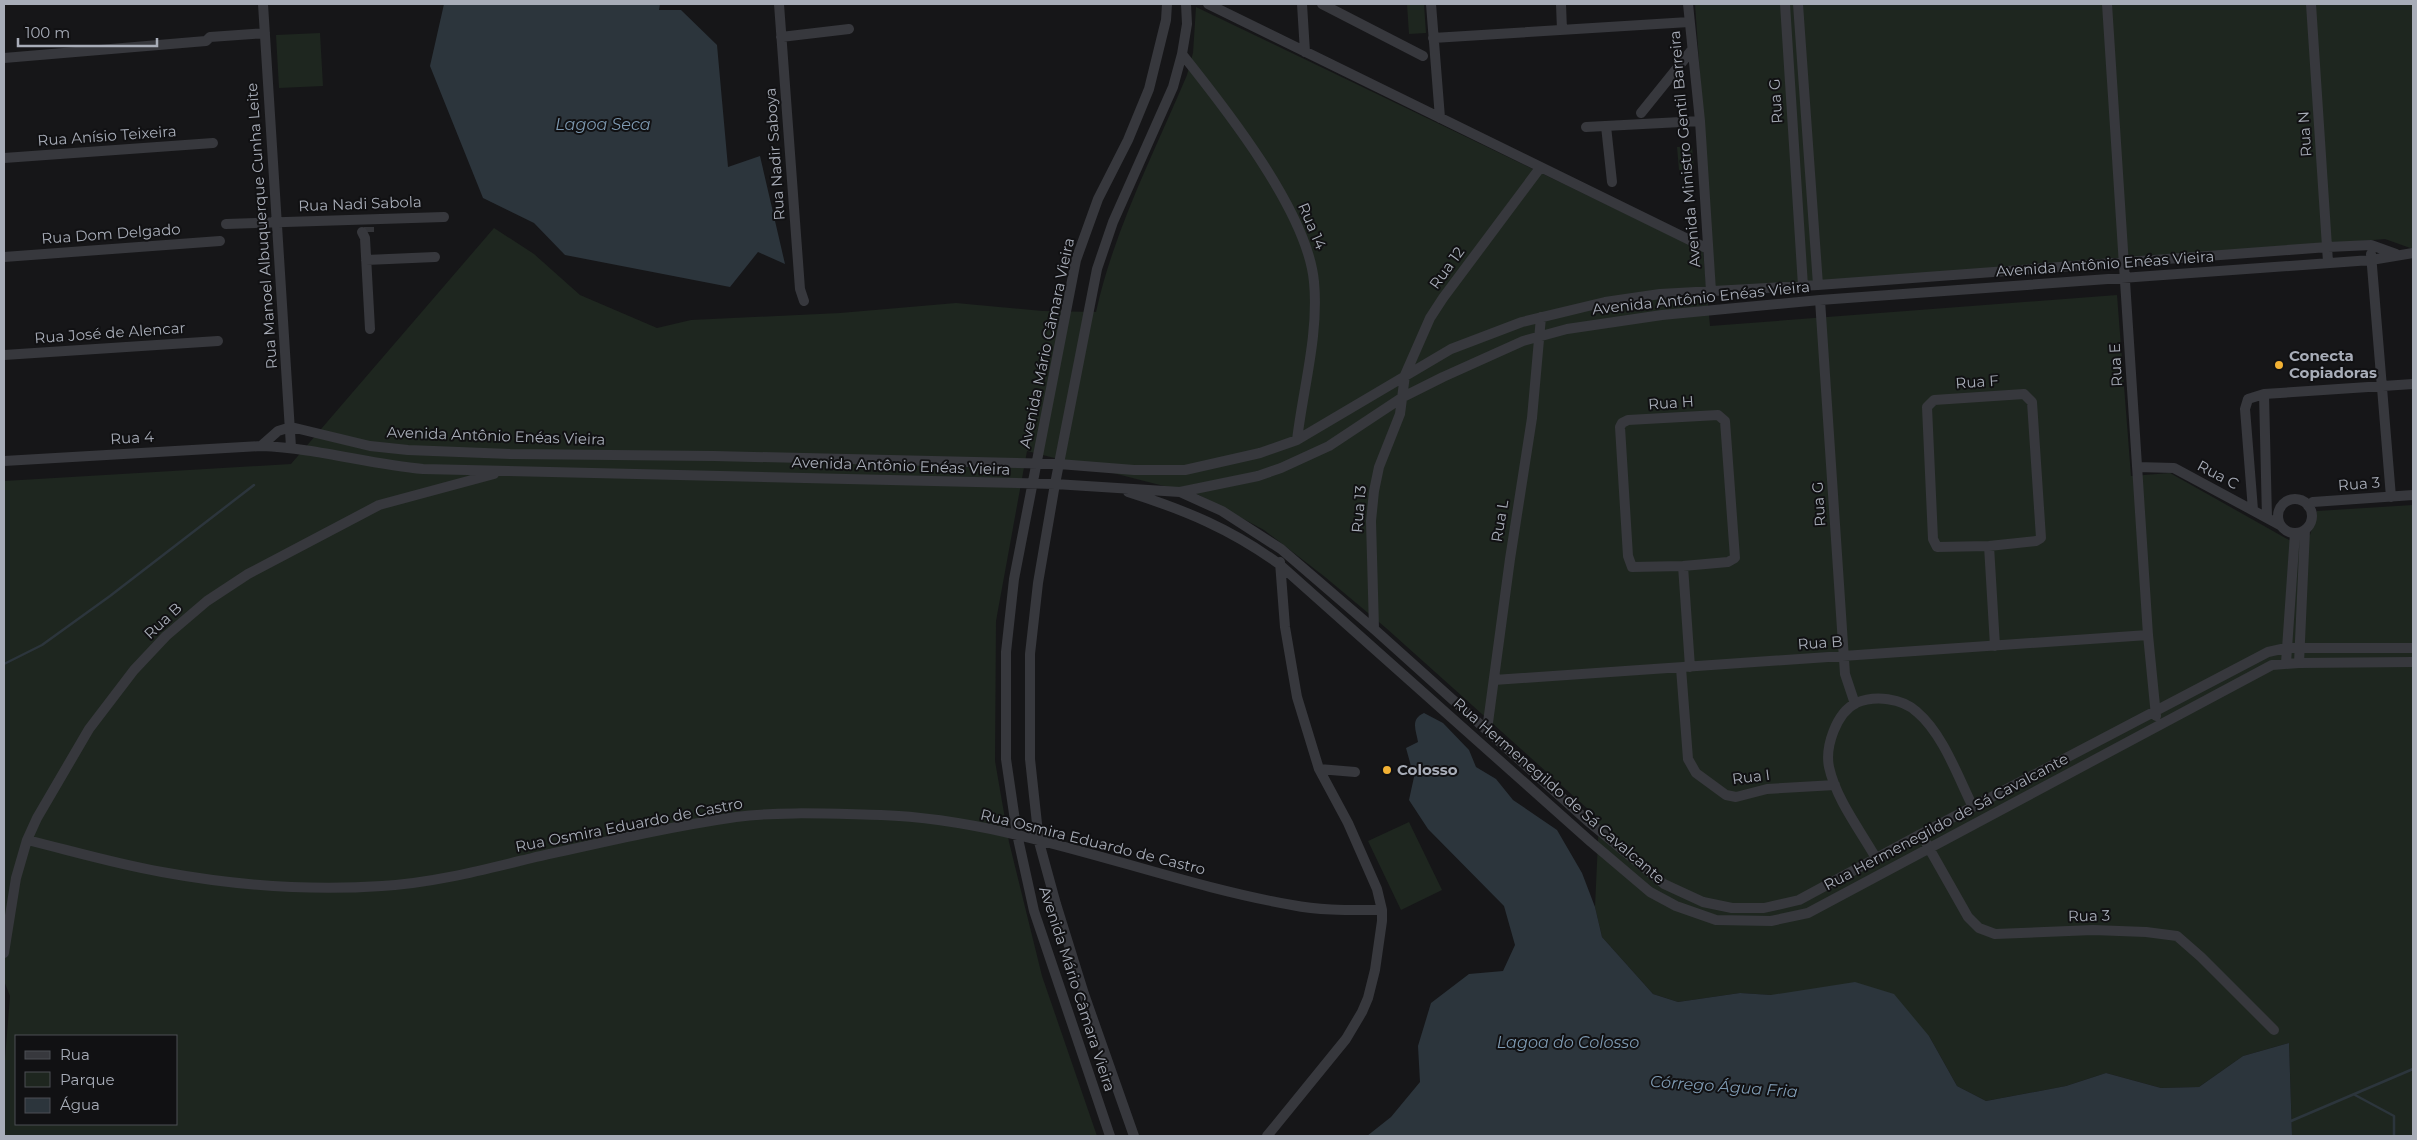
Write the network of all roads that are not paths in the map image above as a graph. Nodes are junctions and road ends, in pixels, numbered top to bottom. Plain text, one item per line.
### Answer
1 (263, 4) edge
2 (779, 4) edge
3 (1166, 4) edge
4 (1186, 4) edge
5 (1208, 4) edge
6 (1302, 4) edge
7 (1322, 4) edge
8 (1431, 4) edge
9 (1561, 4) edge
10 (1688, 4) edge
11 (1785, 4) edge
12 (1798, 4) edge
13 (2107, 4) edge
14 (2311, 4) edge
15 (1689, 22) junction
16 (849, 29) dead end
17 (1562, 30) junction
18 (265, 33) junction
19 (781, 37) junction
20 (1433, 38) junction
21 (1692, 51) junction
22 (1305, 52) junction
23 (1182, 54) junction
24 (1423, 56) dead end
25 (4, 58) edge
26 (1641, 113) dead end
27 (1440, 118) junction
28 (1700, 121) junction
29 (1606, 126) junction
30 (1586, 127) dead end
31 (213, 143) dead end
32 (4, 158) edge
33 (1540, 168) junction
34 (1612, 182) dead end
35 (444, 217) dead end
36 (277, 222) junction
37 (226, 224) dead end
38 (365, 228) junction
39 (220, 241) dead end
40 (2371, 245) junction
41 (2328, 247) junction
42 (1708, 249) junction
43 (2413, 253) edge
44 (2396, 254) junction
45 (4, 257) edge
46 (435, 257) dead end
47 (366, 260) junction
48 (2371, 260) junction
49 (2328, 262) junction
50 (2124, 263) junction
51 (2126, 278) junction
52 (1818, 285) junction
53 (1803, 286) junction
54 (1711, 292) junction
55 (1820, 300) junction
56 (804, 301) dead end
57 (1541, 317) junction
58 (370, 329) dead end
59 (1540, 336) junction
60 (218, 341) dead end
61 (4, 355) edge
62 (1405, 375) junction
63 (2413, 384) edge
64 (2382, 386) junction
65 (2264, 394) junction
66 (1403, 397) junction
67 (290, 427) junction
68 (1297, 440) junction
69 (261, 446) junction
70 (291, 447) junction
71 (4, 461) edge
72 (1059, 464) junction
73 (1037, 465) junction
74 (2137, 467) junction
75 (502, 471) junction
76 (1055, 484) junction
77 (1033, 485) junction
78 (1110, 487) junction
79 (1180, 492) junction
80 (2413, 495) edge
81 (2266, 496) junction
82 (2391, 497) junction
83 (2285, 503) junction
84 (2308, 506) junction
85 (2253, 510) junction
86 (2266, 518) junction
87 (2280, 525) junction
88 (2300, 531) junction
89 (1989, 546) junction
90 (1281, 549) junction
91 (1279, 564) junction
92 (1683, 566) junction
93 (1374, 629) junction
94 (2148, 635) junction
95 (1995, 646) junction
96 (2286, 648) junction
97 (2299, 648) junction
98 (2413, 648) edge
99 (1844, 656) junction
100 (2413, 662) edge
101 (2286, 663) junction
102 (2299, 663) junction
103 (1686, 667) junction
104 (1494, 680) junction
105 (1855, 704) junction
106 (2155, 712) junction
107 (2160, 724) junction
108 (1487, 730) junction
109 (1319, 769) junction
110 (1355, 772) dead end
111 (1835, 785) junction
112 (1973, 807) junction
113 (1016, 834) junction
114 (1921, 834) junction
115 (27, 840) junction
116 (1039, 842) junction
117 (1929, 849) junction
118 (1876, 858) junction
119 (1382, 910) junction
120 (4, 953) edge
121 (2274, 1030) dead end
122 (1110, 1136) edge
123 (1134, 1136) edge
124 (1267, 1136) edge

1 - 18 street, Rua Manoel Albuquerque Cunha Leite
2 - 19 street, Rua Nadir Saboya
3 - 73 street, Avenida Mário Câmara Vieira
4 - 23 street, Avenida Mário Câmara Vieira
5 - 22 street
6 - 22 street
7 - 24 street
8 - 20 street
9 - 17 street
10 - 15 street, Avenida Ministro Gentil Barreira
11 - 53 street, Rua G
12 - 52 street, Rua G
13 - 50 street, Rua E
14 - 41 street, Rua N
15 - 17 street
15 - 21 street, Avenida Ministro Gentil Barreira
16 - 19 street
17 - 20 street
18 - 25 street
18 - 36 street, Rua Manoel Albuquerque Cunha Leite
19 - 56 street, Rua Nadir Saboya
20 - 27 street
21 - 26 street
21 - 28 street, Avenida Ministro Gentil Barreira
22 - 27 street
23 - 68 street, Rua 14
23 - 72 street, Avenida Mário Câmara Vieira
27 - 33 street
28 - 29 street
28 - 42 street, Avenida Ministro Gentil Barreira
29 - 30 street
29 - 34 street
31 - 32 street, Rua Anísio Teixeira
33 - 42 street
33 - 62 street, Rua 12
35 - 38 street, Rua Nadi Sabola
36 - 37 street
36 - 38 street, Rua Nadi Sabola
36 - 67 street, Rua Manoel Albuquerque Cunha Leite
38 - 47 street
39 - 45 street, Rua Dom Delgado
40 - 41 street, Avenida Antônio Enéas Vieira
40 - 44 street, Avenida Antônio Enéas Vieira
40 - 48 street
41 - 49 street, Rua N
41 - 50 street, Avenida Antônio Enéas Vieira
42 - 54 street, Avenida Ministro Gentil Barreira
43 - 44 street, Avenida Antônio Enéas Vieira
44 - 48 street, Avenida Antônio Enéas Vieira
46 - 47 street
47 - 58 street
48 - 49 street, Avenida Antônio Enéas Vieira
48 - 64 street
49 - 51 street, Avenida Antônio Enéas Vieira
50 - 51 street, Rua E
50 - 52 street, Avenida Antônio Enéas Vieira
51 - 55 street, Avenida Antônio Enéas Vieira
51 - 74 street, Rua E
52 - 53 street, Avenida Antônio Enéas Vieira
53 - 54 street, Avenida Antônio Enéas Vieira
54 - 57 street, Avenida Antônio Enéas Vieira
55 - 59 street, Avenida Antônio Enéas Vieira
55 - 99 street, Rua G
57 - 59 street, Rua L
57 - 62 street, Avenida Antônio Enéas Vieira
59 - 66 street, Avenida Antônio Enéas Vieira
59 - 104 street, Rua L
60 - 61 street, Rua José de Alencar
62 - 66 street, Rua 12
62 - 68 street, Avenida Antônio Enéas Vieira
63 - 64 street
64 - 65 street
64 - 82 street
65 - 81 street
65 - 85 street
66 - 79 street, Avenida Antônio Enéas Vieira
66 - 93 street, Rua 13
67 - 69 street
67 - 70 street, Rua Manoel Albuquerque Cunha Leite
67 - 73 street, Avenida Antônio Enéas Vieira
68 - 72 street, Avenida Antônio Enéas Vieira
69 - 70 street, Avenida Antônio Enéas Vieira
69 - 71 street, Rua 4
70 - 75 street, Avenida Antônio Enéas Vieira
72 - 73 street, Avenida Antônio Enéas Vieira
72 - 76 street, Avenida Mário Câmara Vieira
73 - 77 street, Avenida Mário Câmara Vieira
74 - 85 street, Rua C
74 - 94 street, Rua E
75 - 77 street, Avenida Antônio Enéas Vieira
75 - 115 street, Rua B
76 - 77 street, Avenida Antônio Enéas Vieira
76 - 78 street, Avenida Antônio Enéas Vieira
76 - 116 street, Avenida Mário Câmara Vieira
77 - 113 street, Avenida Mário Câmara Vieira
78 - 79 street, Avenida Antônio Enéas Vieira
78 - 91 street, Rua Hermenegildo de Sá Cavalcante
79 - 90 street, Rua Hermenegildo de Sá Cavalcante
80 - 82 street, Rua 3
81 - 83 street
81 - 86 street
82 - 84 street, Rua 3
83 - 84 street
83 - 87 street
84 - 88 street
85 - 86 street, Rua C
86 - 87 street, Rua C
87 - 88 street
88 - 96 street
88 - 97 street
89 - 89 street, Rua F
89 - 95 street
90 - 91 street
90 - 93 street, Rua Hermenegildo de Sá Cavalcante
91 - 109 street
91 - 117 street, Rua Hermenegildo de Sá Cavalcante
92 - 92 street, Rua H
92 - 103 street
93 - 108 street, Rua Hermenegildo de Sá Cavalcante
94 - 95 street, Rua B
94 - 106 street, Rua E
95 - 99 street, Rua B
96 - 97 street, Rua Hermenegildo de Sá Cavalcante
96 - 101 street
96 - 106 street, Rua Hermenegildo de Sá Cavalcante
97 - 98 street, Rua Hermenegildo de Sá Cavalcante
97 - 102 street
99 - 103 street, Rua B
99 - 105 street, Rua G
100 - 102 street, Rua Hermenegildo de Sá Cavalcante
101 - 102 street, Rua Hermenegildo de Sá Cavalcante
101 - 107 street, Rua Hermenegildo de Sá Cavalcante
103 - 104 street, Rua B
103 - 111 street, Rua I
104 - 108 street, Rua L
105 - 111 street
105 - 112 street
106 - 107 street, Rua E
106 - 112 street, Rua Hermenegildo de Sá Cavalcante
107 - 117 street, Rua Hermenegildo de Sá Cavalcante
108 - 118 street, Rua Hermenegildo de Sá Cavalcante
109 - 110 street
109 - 119 street
111 - 118 street
112 - 114 street, Rua Hermenegildo de Sá Cavalcante
113 - 115 street, Rua Osmira Eduardo de Castro
113 - 116 street, Rua Osmira Eduardo de Castro
113 - 122 street, Avenida Mário Câmara Vieira
114 - 117 street, Rua 3
114 - 118 street, Rua Hermenegildo de Sá Cavalcante
115 - 120 street, Rua B
116 - 119 street, Rua Osmira Eduardo de Castro
116 - 123 street, Avenida Mário Câmara Vieira
117 - 121 street, Rua 3
119 - 124 street

